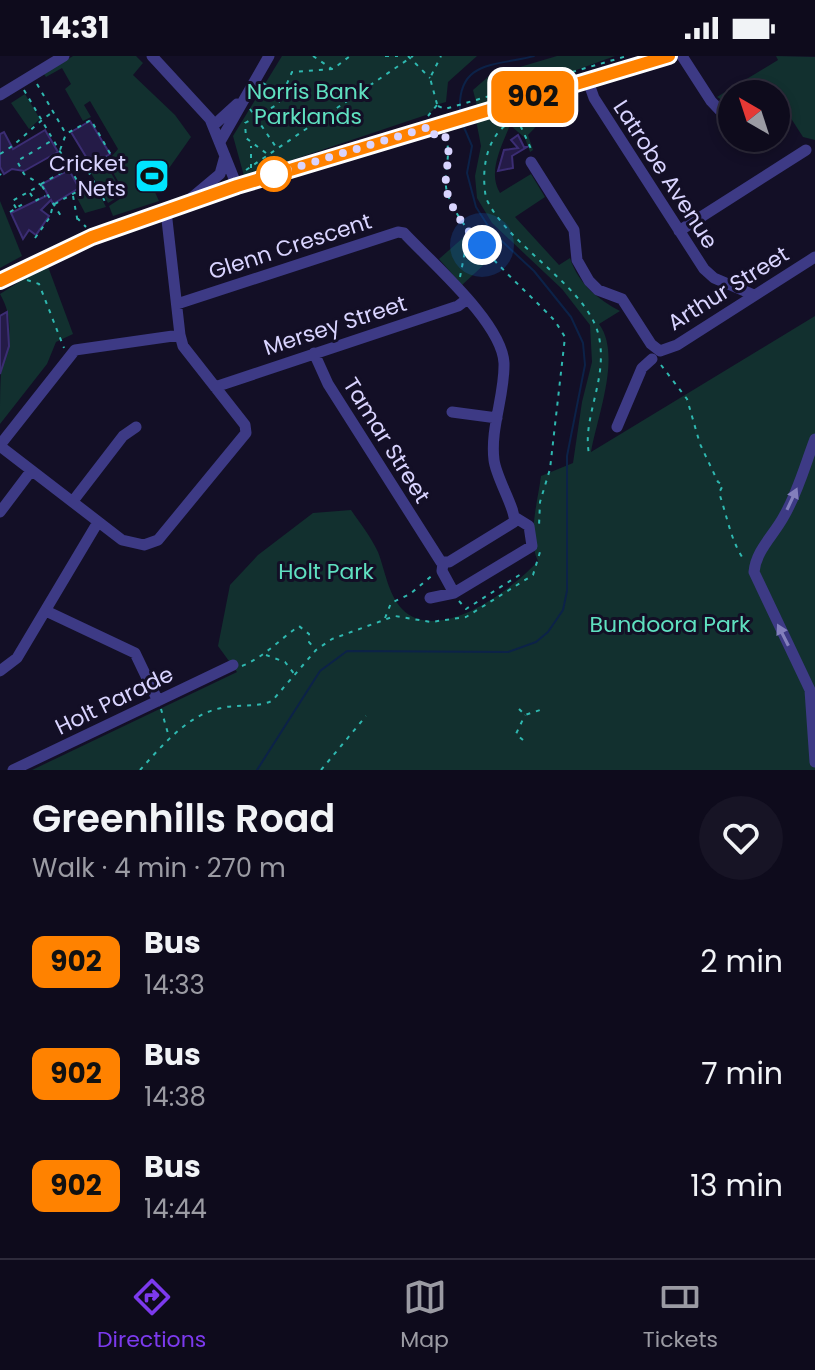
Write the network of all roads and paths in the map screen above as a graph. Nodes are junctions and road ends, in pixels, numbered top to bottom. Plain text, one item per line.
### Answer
1 (64, 56) edge
2 (152, 56) edge
3 (269, 56) edge
4 (313, 56) edge
5 (350, 56) edge
6 (385, 56) edge
7 (398, 56) edge
8 (441, 56) edge
9 (627, 56) edge
10 (668, 56) edge
11 (682, 56) edge
12 (410, 57) edge
13 (333, 69) junction
14 (255, 78) junction
15 (430, 78) junction
16 (35, 80) dead end
17 (588, 81) junction
18 (20, 83) junction
19 (0, 95) edge
20 (283, 96) junction
21 (523, 99) junction
22 (241, 100) junction
23 (437, 105) junction
24 (477, 105) junction
25 (718, 108) edge
26 (53, 112) junction
27 (255, 115) junction
28 (522, 117) junction
29 (42, 119) junction
30 (442, 122) junction
31 (214, 125) junction
32 (66, 134) junction
33 (54, 140) junction
34 (221, 140) junction
35 (251, 144) junction
36 (276, 148) junction
37 (60, 150) junction
38 (806, 150) dead end
39 (0, 154) edge
40 (226, 154) junction
41 (267, 154) junction
42 (532, 157) joint
43 (70, 169) junction
44 (251, 169) junction
45 (87, 170) junction
46 (246, 170) dead end
47 (94, 182) junction
48 (41, 184) junction
49 (237, 186) junction
50 (82, 189) junction
51 (29, 192) junction
52 (73, 194) junction
53 (47, 195) junction
54 (26, 202) dead end
55 (53, 205) junction
56 (107, 205) dead end
57 (183, 205) junction
58 (16, 208) junction
59 (166, 211) junction
60 (10, 212) dead end
61 (61, 216) dead end
62 (77, 218) junction
63 (78, 223) dead end
64 (86, 228) dead end
65 (679, 231) junction
66 (470, 235) junction
67 (35, 238) dead end
68 (815, 257) edge
69 (26, 279) dead end
70 (0, 281) edge
71 (719, 281) junction
72 (456, 289) junction
73 (754, 295) junction
74 (466, 300) junction
75 (177, 304) junction
76 (734, 308) junction
77 (180, 335) junction
78 (314, 353) junction
79 (70, 354) junction
80 (652, 359) joint
81 (215, 387) junction
82 (452, 412) dead end
83 (497, 418) junction
84 (136, 427) dead end
85 (617, 427) dead end
86 (815, 439) edge
87 (0, 445) edge
88 (589, 454) dead end
89 (31, 471) junction
90 (73, 501) junction
91 (0, 512) edge
92 (516, 518) junction
93 (98, 522) junction
94 (539, 530) dead end
95 (540, 544) dead end
96 (440, 566) junction
97 (754, 572) junction
98 (521, 574) dead end
99 (454, 593) junction
100 (430, 598) dead end
101 (46, 611) junction
102 (385, 619) junction
103 (316, 650) junction
104 (265, 655) junction
105 (235, 667) joint
106 (0, 671) edge
107 (295, 675) junction
108 (158, 701) junction
109 (519, 709) dead end
110 (543, 709) dead end
111 (525, 715) junction
112 (366, 716) dead end
113 (169, 727) junction
114 (180, 729) junction
115 (169, 740) junction
116 (523, 740) dead end
117 (815, 762) edge
118 (13, 770) edge
119 (140, 770) edge
120 (321, 770) edge

1 - 18 street
2 - 31 street
3 - 14 street
4 - 13 path
5 - 13 path
6 - 7 path
8 - 15 path
9 - 24 path
10 - 17 main road
11 - 25 street
12 - 15 path
12 - 36 path
13 - 20 path
14 - 20 path
14 - 22 street
15 - 23 path
16 - 26 path
17 - 21 main road
17 - 65 street, Latrobe Avenue
18 - 19 street
18 - 29 path
20 - 27 path
21 - 24 main road
21 - 28 path
22 - 27 path
22 - 31 street
22 - 34 street
23 - 30 path
23 - 30 path
24 - 30 main road
24 - 30 path
26 - 29 path
26 - 32 path
27 - 35 path
27 - 36 path
28 - 42 path
28 - 88 path
29 - 33 path
29 - 39 path
30 - 49 main road
30 - 66 path
31 - 34 street
32 - 37 path
32 - 45 path
33 - 37 path
33 - 48 path
34 - 40 street
35 - 41 path
35 - 44 path
36 - 41 path
37 - 43 path
38 - 65 street
40 - 49 street
40 - 57 street
41 - 44 path
42 - 76 street, Arthur Street
43 - 45 path
43 - 48 path
43 - 50 path
44 - 46 path
45 - 47 path
47 - 50 path
47 - 56 path
48 - 51 path
48 - 53 path
49 - 57 main road
50 - 52 path
51 - 53 path
51 - 58 path
52 - 55 path
52 - 62 path
53 - 55 path
54 - 58 path
55 - 61 path
55 - 67 path
57 - 59 main road
58 - 60 path
59 - 70 main road
59 - 75 street
62 - 63 path
62 - 64 path
65 - 71 street, Latrobe Avenue
66 - 72 path
66 - 94 path
68 - 73 street, Arthur Street
69 - 79 path
71 - 73 street, Latrobe Avenue
71 - 76 street, Latrobe Avenue
72 - 74 street, Glenn Crescent
72 - 75 street, Glenn Crescent
73 - 76 street, Arthur Street
74 - 78 street, Mersey Street
74 - 83 street, Glenn Crescent
75 - 77 street
77 - 79 street
77 - 81 street
78 - 81 street, Mersey Street
78 - 96 street, Tamar Street
79 - 87 street
80 - 85 street
80 - 97 path
81 - 93 street
82 - 83 street
83 - 92 street, Glenn Crescent
84 - 90 street
97 -> 86 street
87 - 89 street
89 - 90 street
89 - 91 street
90 - 93 street
92 - 96 street
92 - 99 street, Glenn Crescent
93 - 101 street
95 - 102 path
96 - 99 street, Tamar Street
96 - 102 path
117 -> 97 street
98 - 99 path
99 - 100 street
101 - 106 street
101 - 108 street
102 - 103 path
103 - 104 path
103 - 107 path
104 - 105 path
104 - 107 path
105 - 108 street, Holt Parade
107 - 114 path
108 - 113 path
108 - 118 street, Holt Parade
109 - 111 path
110 - 111 path
111 - 116 path
112 - 120 path
113 - 114 path
113 - 115 path
114 - 115 path
115 - 119 path

